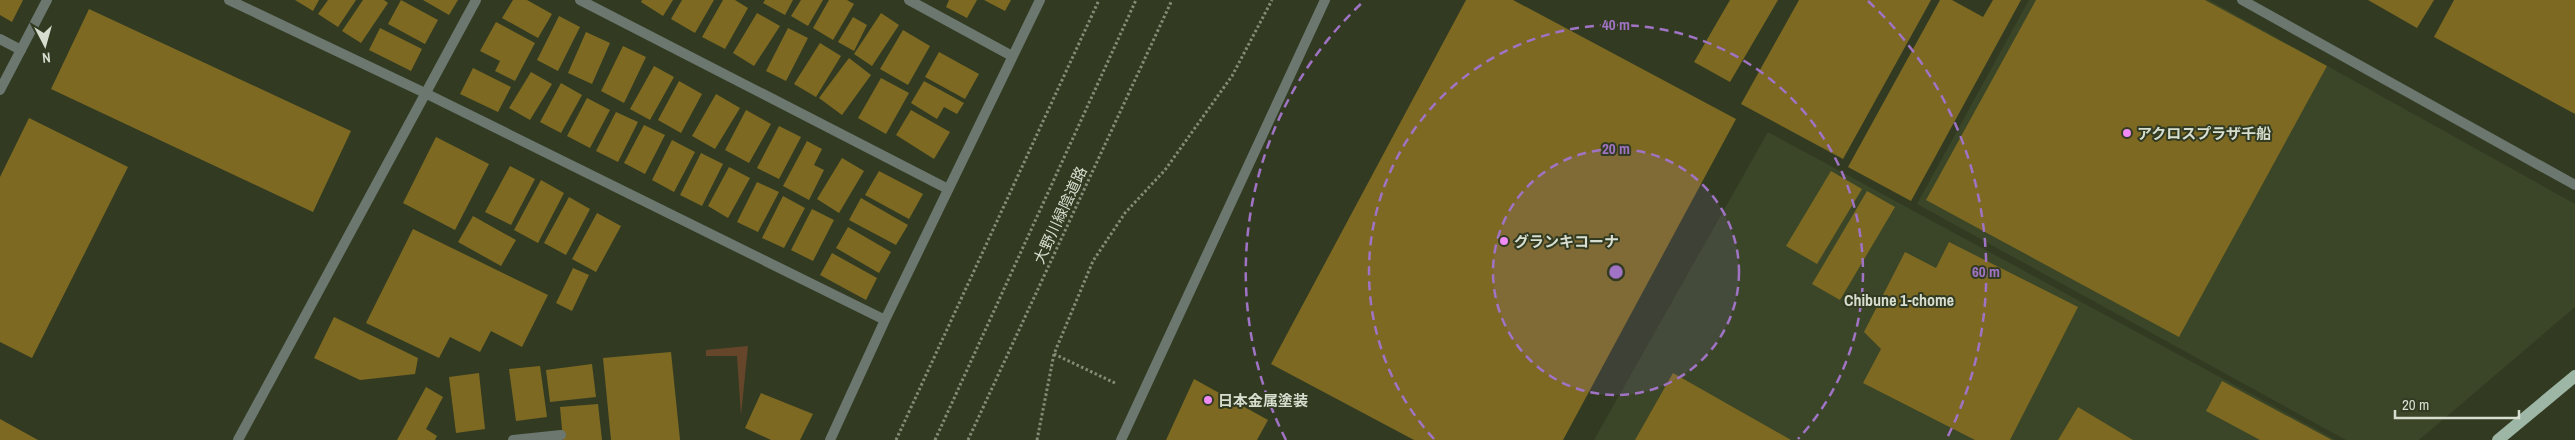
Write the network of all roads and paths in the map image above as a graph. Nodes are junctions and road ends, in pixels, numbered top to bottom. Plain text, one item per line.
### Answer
1 (46, 0) edge
2 (230, 0) edge
3 (476, 0) edge
4 (580, 0) edge
5 (909, 0) edge
6 (1040, 0) edge
7 (1098, 0) edge
8 (1136, 0) edge
9 (1172, 0) edge
10 (1272, 0) edge
11 (1325, 0) edge
12 (2242, 0) edge
13 (0, 39) edge
14 (21, 50) junction
15 (1012, 56) junction
16 (0, 90) edge
17 (425, 93) junction
18 (2575, 185) edge
19 (948, 189) junction
20 (885, 320) junction
21 (1054, 354) junction
22 (2575, 376) edge
23 (1142, 395) junction
24 (561, 435) dead end
25 (238, 440) edge
26 (513, 440) edge
27 (830, 440) edge
28 (896, 440) edge
29 (936, 440) edge
30 (968, 440) edge
31 (1037, 440) edge
32 (1121, 440) edge
33 (2498, 440) edge

1 - 14 street
2 - 17 street
3 - 17 street
4 - 19 street
5 - 15 street
6 - 15 street
7 - 28 path
8 - 29 path, 大野川緑陰道路
9 - 30 path, 大野川緑陰道路
10 - 21 path
11 - 23 street
12 - 18 street
13 - 14 street
14 - 16 street
15 - 19 street
17 - 20 street
17 - 25 street
19 - 20 street
20 - 27 street
21 - 23 path
21 - 31 path
22 - 33 main road
23 - 32 street
24 - 26 street

